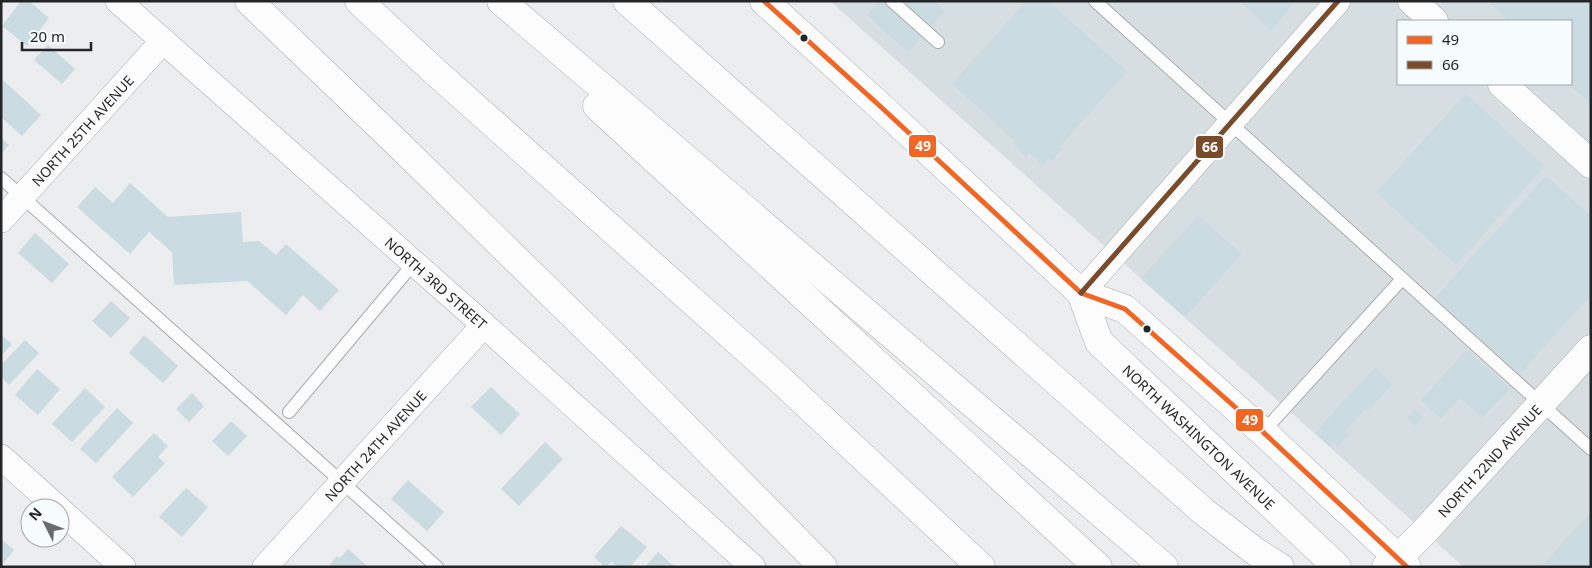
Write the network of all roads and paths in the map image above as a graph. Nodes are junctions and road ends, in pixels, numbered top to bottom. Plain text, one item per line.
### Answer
1 (118, 1) edge
2 (249, 1) edge
3 (360, 1) edge
4 (482, 1) edge
5 (501, 1) edge
6 (627, 1) edge
7 (892, 1) edge
8 (1094, 1) edge
9 (1338, 1) edge
10 (1412, 1) edge
11 (769, 3) edge
12 (1433, 20) edge
13 (163, 42) junction
14 (938, 42) dead end
15 (1503, 85) edge
16 (1230, 123) junction
17 (1591, 164) edge
18 (1, 178) edge
19 (22, 196) junction
20 (1, 220) edge
21 (414, 263) junction
22 (1402, 278) junction
23 (1081, 293) junction
24 (484, 325) junction
25 (1591, 349) edge
26 (1541, 404) junction
27 (289, 412) dead end
28 (1263, 432) junction
29 (1591, 449) edge
30 (1, 457) edge
31 (343, 481) junction
32 (47, 498) edge
33 (70, 519) edge
34 (978, 564) edge
35 (1397, 564) edge
36 (124, 567) edge
37 (265, 567) edge
38 (437, 567) edge
39 (753, 567) edge
40 (823, 567) edge
41 (1098, 567) edge
42 (1164, 567) edge
43 (1280, 567) edge
44 (1336, 567) edge

1 - 13 street, NORTH 3RD STREET
2 - 40 main road
3 - 34 main road
4 - 41 main road
5 - 42 main road
6 - 43 main road
7 - 14 lane
8 - 16 lane
9 - 16 street
10 - 12 main road
11 - 23 main road, NORTH WASHINGTON AVENUE
13 - 19 street, NORTH 25TH AVENUE
13 - 21 street, NORTH 3RD STREET
15 - 17 main road
16 - 22 lane
16 - 23 street
18 - 19 lane
19 - 20 street, NORTH 25TH AVENUE
19 - 31 lane
21 - 24 street, NORTH 3RD STREET
21 - 27 lane
22 - 26 lane
22 - 28 lane
23 - 28 main road, NORTH WASHINGTON AVENUE
23 - 44 main road, NORTH WASHINGTON AVENUE
24 - 31 street, NORTH 24TH AVENUE
24 - 39 street, NORTH 3RD STREET
25 - 26 main road, NORTH 22ND AVENUE
26 - 29 lane
26 - 35 main road, NORTH 22ND AVENUE
28 - 35 main road, NORTH WASHINGTON AVENUE
30 - 32 street
31 - 37 street, NORTH 24TH AVENUE
31 - 38 lane
33 - 36 street

